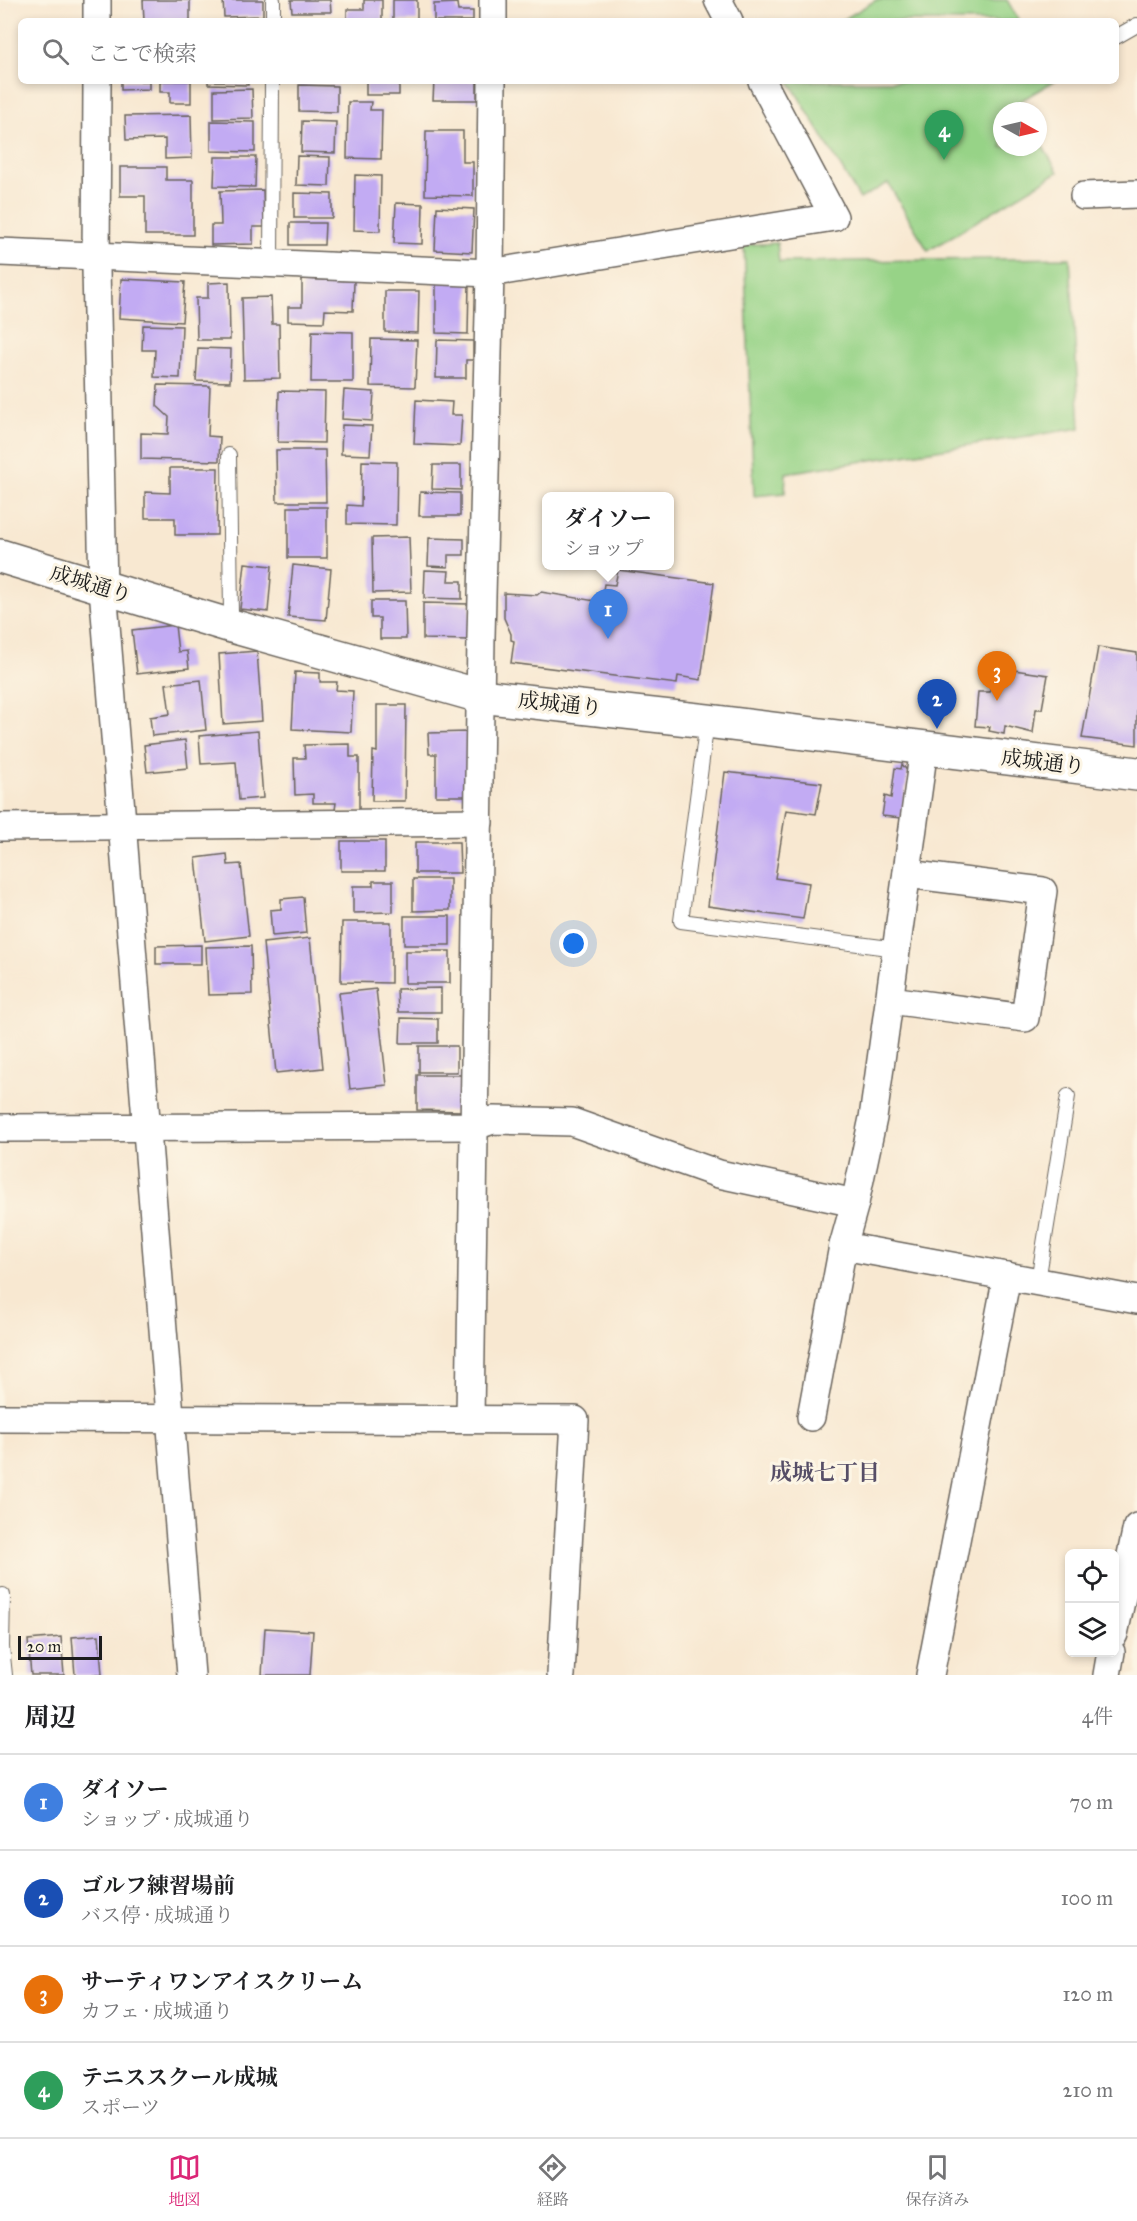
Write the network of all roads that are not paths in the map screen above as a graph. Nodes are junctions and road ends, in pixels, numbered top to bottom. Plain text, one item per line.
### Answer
1 (97, 0) edge
2 (273, 0) edge
3 (493, 0) edge
4 (718, 0) edge
5 (97, 18) edge
6 (273, 18) edge
7 (492, 18) edge
8 (727, 18) edge
9 (1137, 25) edge
10 (1119, 35) edge
11 (97, 84) edge
12 (272, 84) edge
13 (492, 84) edge
14 (764, 84) edge
15 (1137, 194) edge
16 (1084, 196) dead end
17 (0, 252) edge
18 (96, 255) junction
19 (271, 265) junction
20 (490, 273) junction
21 (229, 455) dead end
22 (0, 556) edge
23 (103, 588) junction
24 (228, 625) junction
25 (480, 696) junction
26 (707, 721) junction
27 (924, 748) junction
28 (1137, 774) edge
29 (479, 822) junction
30 (0, 827) edge
31 (124, 827) junction
32 (907, 874) junction
33 (897, 949) junction
34 (890, 1000) junction
35 (1068, 1096) dead end
36 (475, 1126) junction
37 (0, 1128) edge
38 (147, 1128) junction
39 (855, 1203) junction
40 (843, 1246) junction
41 (1007, 1276) junction
42 (1038, 1281) junction
43 (1137, 1300) edge
44 (811, 1417) dead end
45 (170, 1418) junction
46 (0, 1419) edge
47 (470, 1419) junction
48 (1137, 1527) edge
49 (3, 1595) dead end
50 (1119, 1611) edge
51 (1110, 1657) edge
52 (5, 1675) edge
53 (191, 1675) edge
54 (561, 1675) edge
55 (930, 1675) edge
56 (1107, 1675) edge

1 - 5 street
2 - 6 lane
3 - 7 street
4 - 8 street
9 - 10 lane
11 - 18 street
12 - 19 lane
13 - 20 street
14 - 20 street
15 - 16 street
17 - 18 street
18 - 19 street
18 - 23 street
19 - 20 street
20 - 25 street
21 - 24 lane
22 - 23 street, 成城通り
23 - 24 street, 成城通り
23 - 31 street
24 - 25 street, 成城通り
25 - 26 street, 成城通り
25 - 29 street
26 - 27 street, 成城通り
26 - 33 lane
27 - 28 street, 成城通り
27 - 32 street
29 - 31 street
29 - 36 street
30 - 31 street
31 - 38 street
32 - 33 street
32 - 34 street
33 - 34 street
34 - 39 street
35 - 42 lane
36 - 38 street
36 - 39 street
36 - 47 street
37 - 38 street
38 - 45 street
39 - 40 street
40 - 41 street
40 - 44 street
41 - 42 street
41 - 55 street
42 - 43 street
45 - 46 street
45 - 47 street
45 - 53 street
47 - 54 street
48 - 50 street
49 - 52 lane
51 - 56 street

